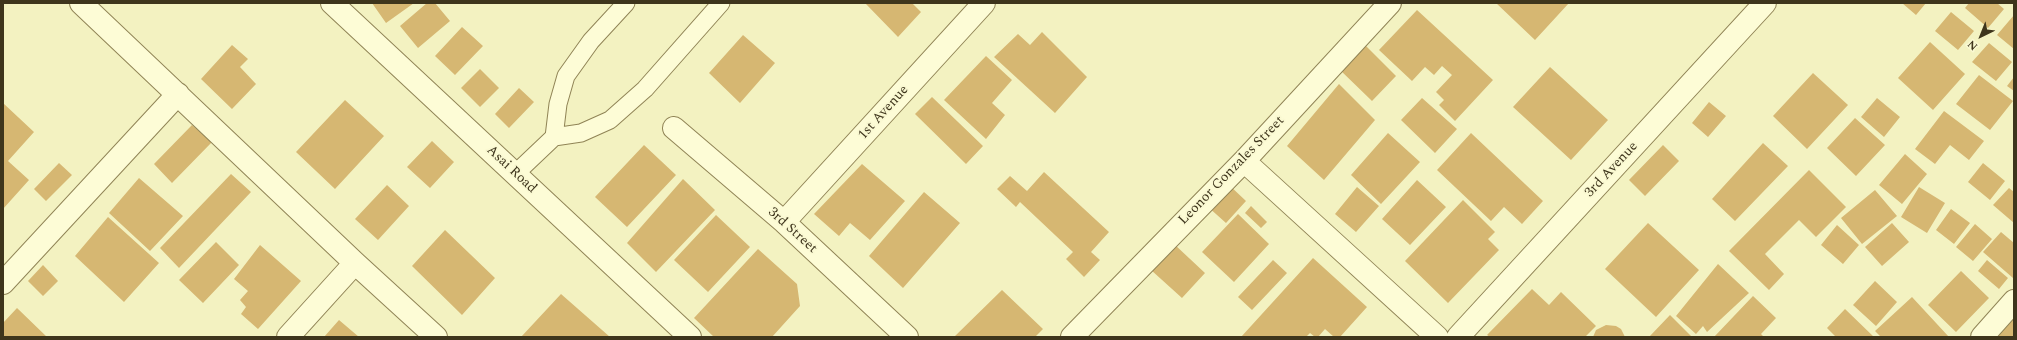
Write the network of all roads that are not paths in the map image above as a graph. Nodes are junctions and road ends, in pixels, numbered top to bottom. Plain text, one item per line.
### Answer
1 (81, 3) edge
2 (332, 3) edge
3 (626, 3) edge
4 (721, 3) edge
5 (984, 3) edge
6 (1390, 3) edge
7 (1765, 3) edge
8 (178, 94) junction
9 (674, 128) dead end
10 (554, 137) junction
11 (1244, 161) junction
12 (515, 174) junction
13 (784, 222) junction
14 (355, 264) junction
15 (3, 283) edge
16 (2014, 301) edge
17 (288, 337) edge
18 (436, 337) edge
19 (690, 337) edge
20 (907, 337) edge
21 (1072, 337) edge
22 (1437, 337) edge
23 (1458, 337) edge
24 (1982, 337) edge

1 - 8 street
2 - 12 street, Asai Road
3 - 10 lane
4 - 10 lane
5 - 13 street, 1st Avenue
6 - 11 street, Leonor Gonzales Street
7 - 23 street, 3rd Avenue
8 - 14 street
8 - 15 street
9 - 13 street, 3rd Street
10 - 12 lane
11 - 21 street, Leonor Gonzales Street
11 - 22 street
12 - 19 street, Asai Road
13 - 20 street, 3rd Street
14 - 17 street
14 - 18 street
16 - 24 street

